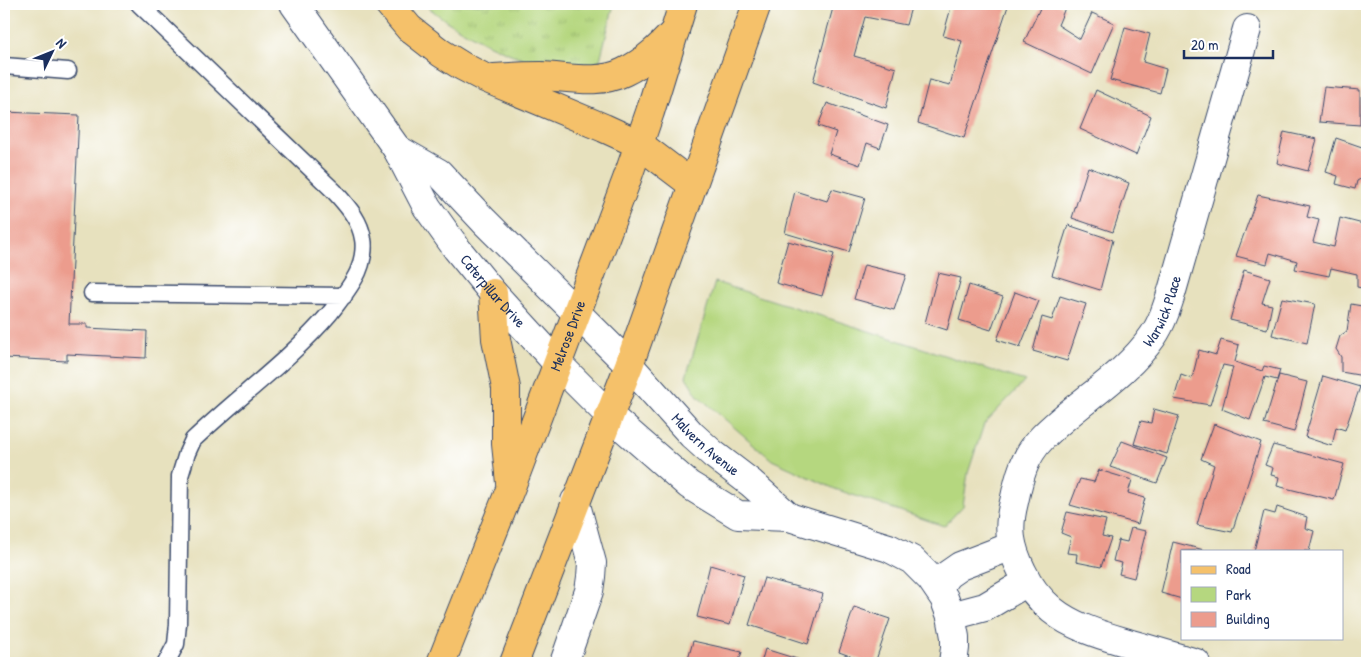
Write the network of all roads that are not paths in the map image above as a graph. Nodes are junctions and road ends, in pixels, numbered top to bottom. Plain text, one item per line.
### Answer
1 (139, 4) edge
2 (294, 4) edge
3 (389, 4) edge
4 (683, 4) edge
5 (757, 4) edge
6 (1247, 29) dead end
7 (676, 31) junction
8 (4, 66) edge
9 (68, 71) dead end
10 (485, 78) junction
11 (639, 144) junction
12 (397, 149) junction
13 (693, 185) junction
14 (92, 293) dead end
15 (493, 293) junction
16 (344, 296) junction
17 (577, 313) junction
18 (558, 364) junction
19 (629, 365) junction
20 (610, 416) junction
21 (511, 487) junction
22 (575, 501) junction
23 (789, 517) junction
24 (1012, 546) junction
25 (1027, 582) junction
26 (938, 588) junction
27 (951, 616) junction
28 (166, 663) edge
29 (441, 663) edge
30 (514, 663) edge
31 (564, 663) edge
32 (953, 663) edge
33 (1196, 663) edge

1 - 16 lane
2 - 12 street, Caterpillar Drive
3 - 10 main road
4 - 7 main road, Melrose Drive
5 - 13 main road
6 - 24 street, Warwick Place
7 - 10 main road
7 - 11 main road, Melrose Drive
8 - 9 lane
10 - 11 main road
11 - 13 main road
11 - 17 main road, Melrose Drive
12 - 15 street, Caterpillar Drive
12 - 17 street, Caterpillar Drive
13 - 19 main road
14 - 16 lane
15 - 18 street, Caterpillar Drive
15 - 21 main road
16 - 28 lane
17 - 18 main road, Melrose Drive
17 - 19 street, Caterpillar Drive
18 - 20 street, Caterpillar Drive
18 - 21 main road, Melrose Drive
19 - 20 main road
19 - 23 street, Malvern Avenue
20 - 22 main road
20 - 23 street, Malvern Avenue
21 - 29 main road, Melrose Drive
22 - 30 main road
22 - 31 street
23 - 26 street, Malvern Avenue
24 - 25 street
24 - 26 street
25 - 27 street
25 - 33 street
26 - 27 street, Malvern Avenue
27 - 32 street, Malvern Avenue

